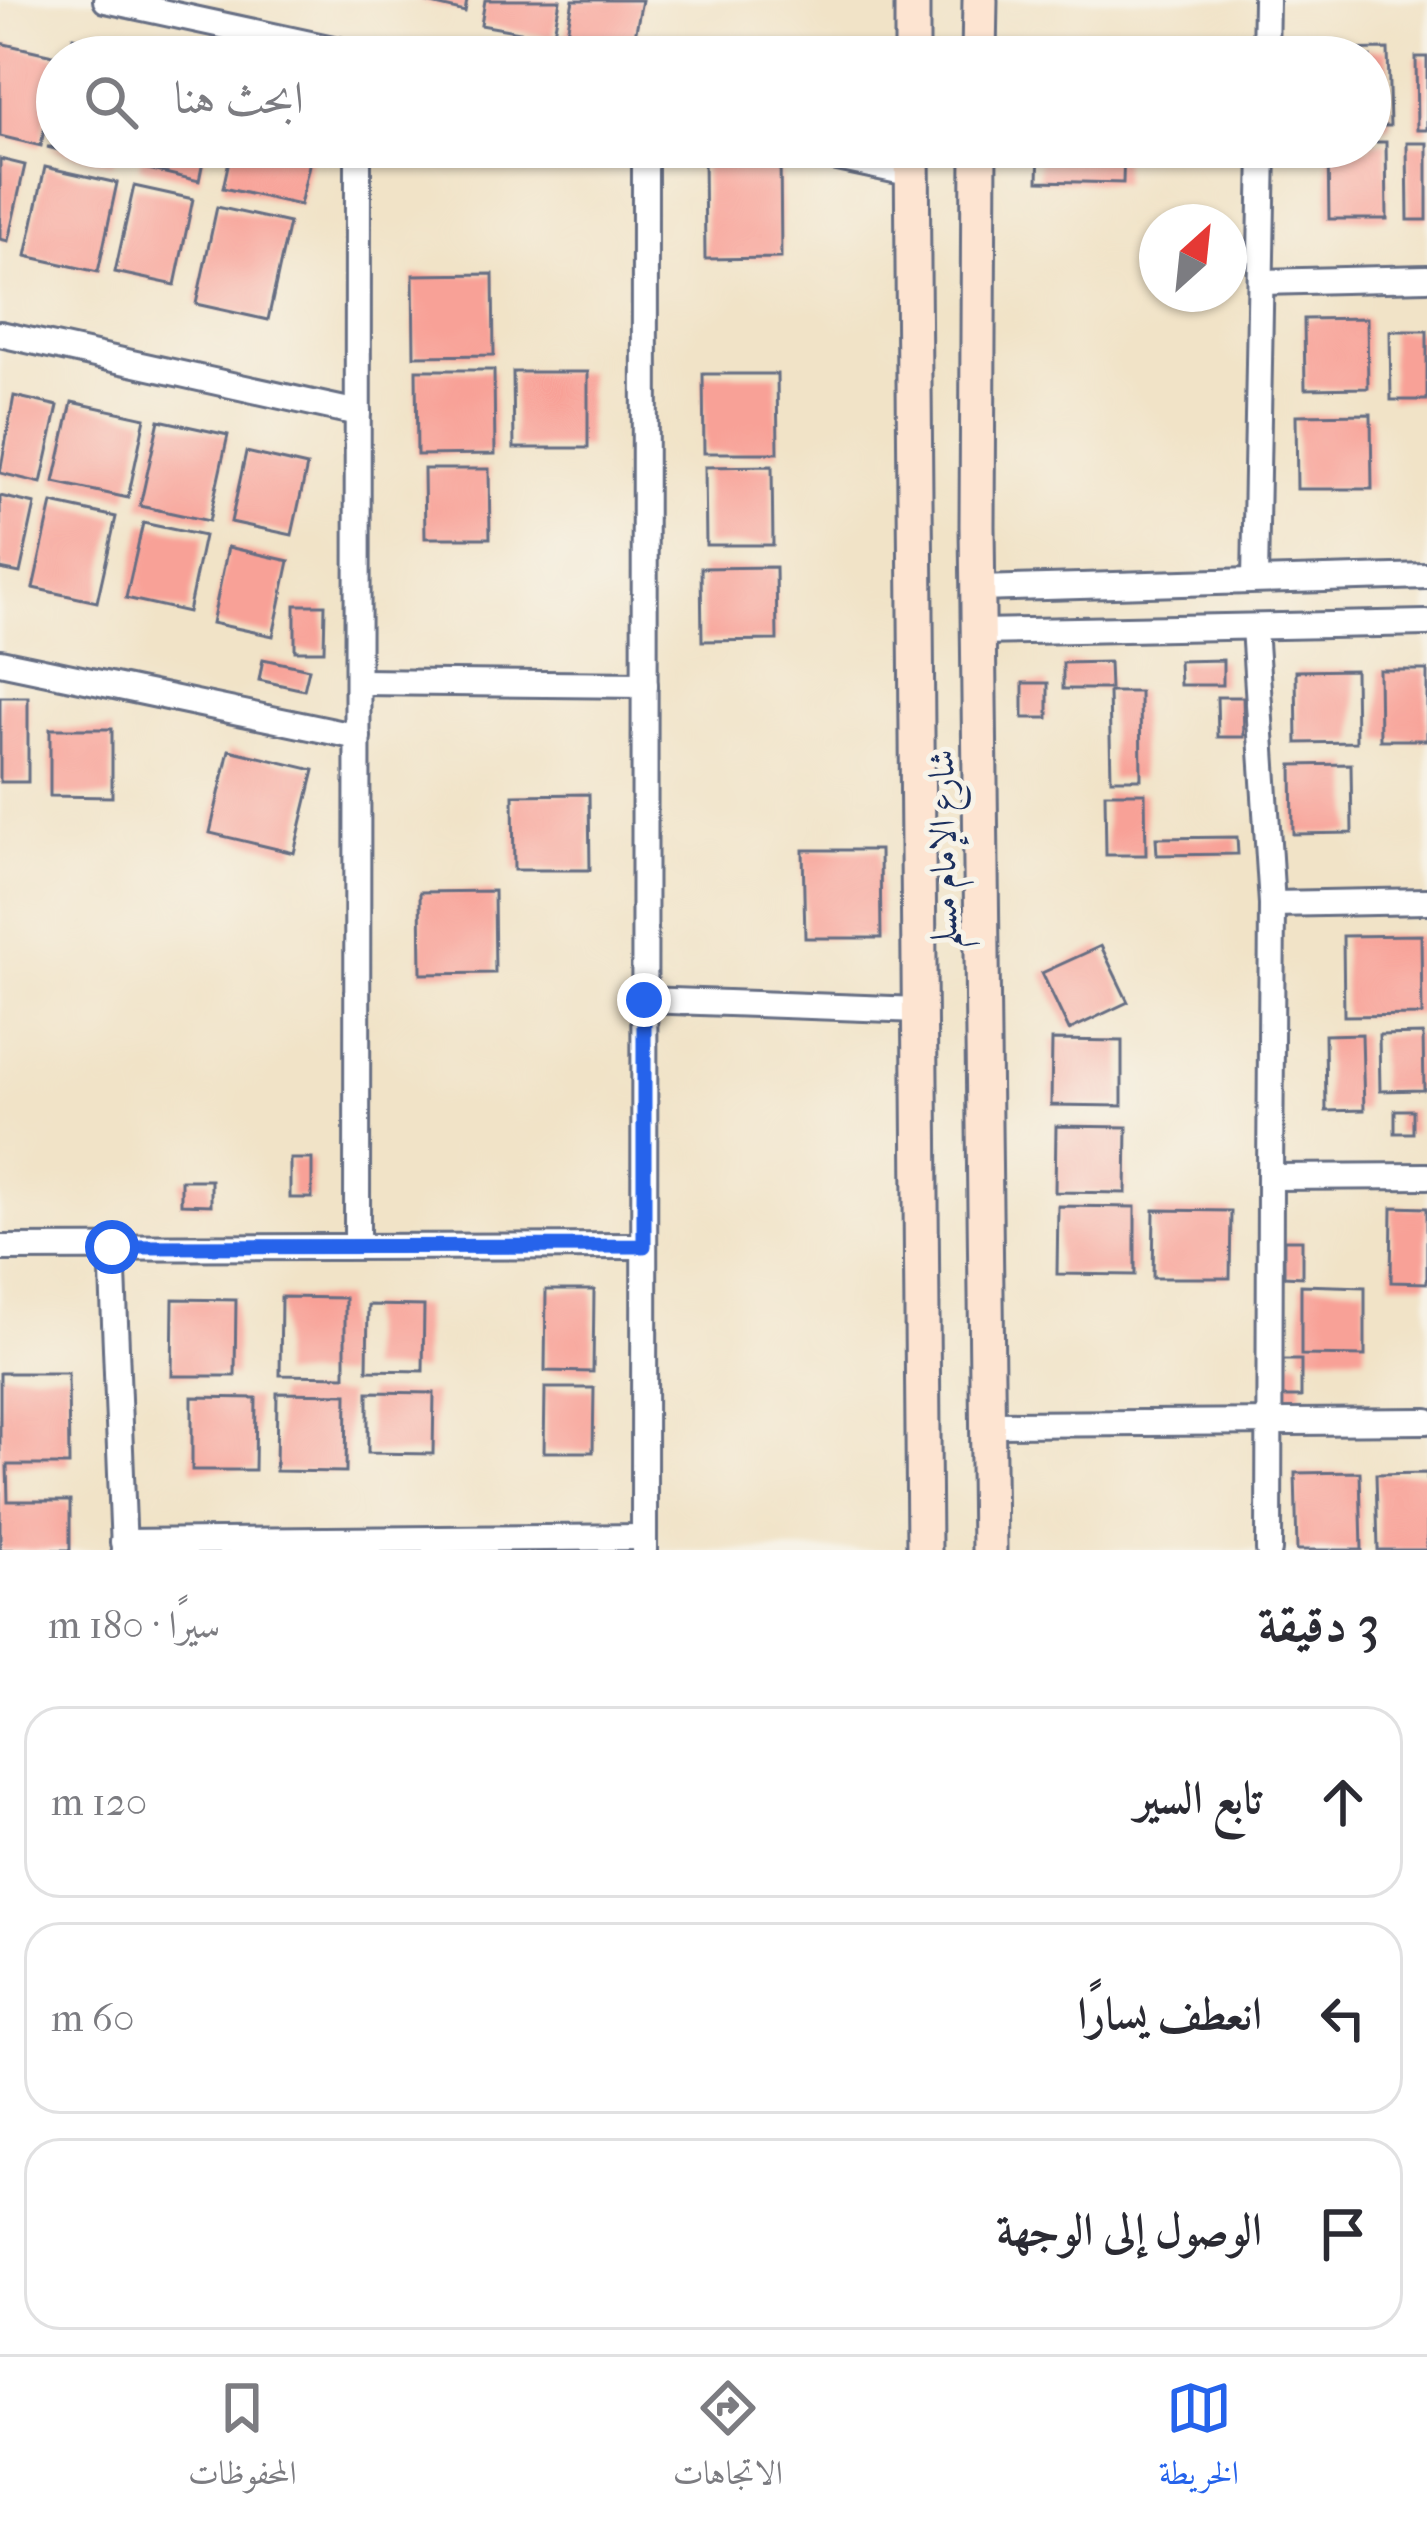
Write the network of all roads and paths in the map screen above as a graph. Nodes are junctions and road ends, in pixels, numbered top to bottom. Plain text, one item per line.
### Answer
1 (106, 0) edge
2 (912, 0) edge
3 (980, 0) edge
4 (1266, 0) edge
5 (271, 36) edge
6 (912, 36) edge
7 (980, 36) edge
8 (1265, 36) edge
9 (358, 168) edge
10 (645, 168) edge
11 (912, 168) edge
12 (979, 168) edge
13 (1263, 168) edge
14 (1427, 278) edge
15 (1261, 282) junction
16 (0, 334) edge
17 (358, 413) junction
18 (1427, 576) edge
19 (1255, 580) junction
20 (978, 589) junction
21 (1427, 623) edge
22 (1254, 627) junction
23 (978, 632) junction
24 (0, 662) edge
25 (358, 682) junction
26 (645, 686) junction
27 (358, 737) junction
28 (1427, 902) edge
29 (1272, 904) junction
30 (644, 1000) junction
31 (919, 1010) junction
32 (1427, 1176) edge
33 (1270, 1177) junction
34 (357, 1246) junction
35 (644, 1246) junction
36 (0, 1247) edge
37 (112, 1247) junction
38 (1427, 1421) edge
39 (1268, 1422) junction
40 (987, 1424) junction
41 (644, 1544) edge
42 (123, 1546) edge
43 (924, 1550) edge
44 (989, 1550) edge
45 (1269, 1550) edge

1 - 5 street
2 - 6 main road
3 - 7 main road
4 - 8 street
9 - 17 street
10 - 26 street
11 - 31 main road, شارع الإمام مسلم
12 - 20 main road, شارع الإمام مسلم
13 - 15 street
14 - 15 street
15 - 19 street
16 - 17 street
17 - 25 street
18 - 19 street
19 - 20 street
20 - 23 main road, شارع الإمام مسلم
21 - 22 street
22 - 23 street
22 - 29 street
23 - 40 main road, شارع الإمام مسلم
24 - 27 street
25 - 26 street
25 - 27 street
26 - 30 street
27 - 34 street
28 - 29 street
29 - 33 street
30 - 31 street
30 - 35 street
31 - 43 main road, شارع الإمام مسلم
32 - 33 street
33 - 39 street
34 - 35 street
34 - 37 street
35 - 41 street
36 - 37 street
37 - 42 street
38 - 39 street
39 - 40 street
39 - 45 street
40 - 44 main road, شارع الإمام مسلم
41 - 42 street

